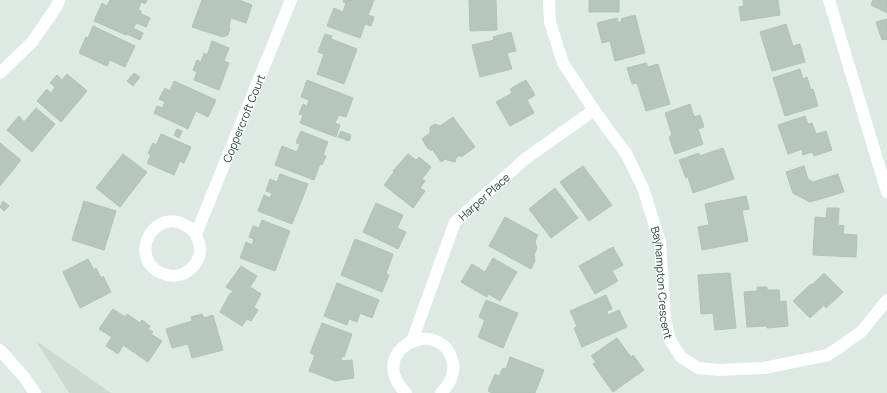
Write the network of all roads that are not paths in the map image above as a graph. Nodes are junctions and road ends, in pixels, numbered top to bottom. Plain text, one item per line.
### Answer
1 (59, 0) edge
2 (290, 0) edge
3 (549, 0) edge
4 (829, 0) edge
5 (0, 73) edge
6 (594, 110) junction
7 (887, 192) edge
8 (196, 234) junction
9 (887, 300) edge
10 (412, 341) junction
11 (0, 350) edge
12 (35, 393) edge
13 (406, 393) edge
14 (441, 393) edge

1 - 5 street
2 - 8 street, Coppercroft Court
3 - 6 street, Bayhampton Crescent
4 - 7 street
6 - 9 street, Bayhampton Crescent
6 - 10 street, Harper Place
8 - 8 street
10 - 13 street, Harper Place
10 - 14 street
11 - 12 street

